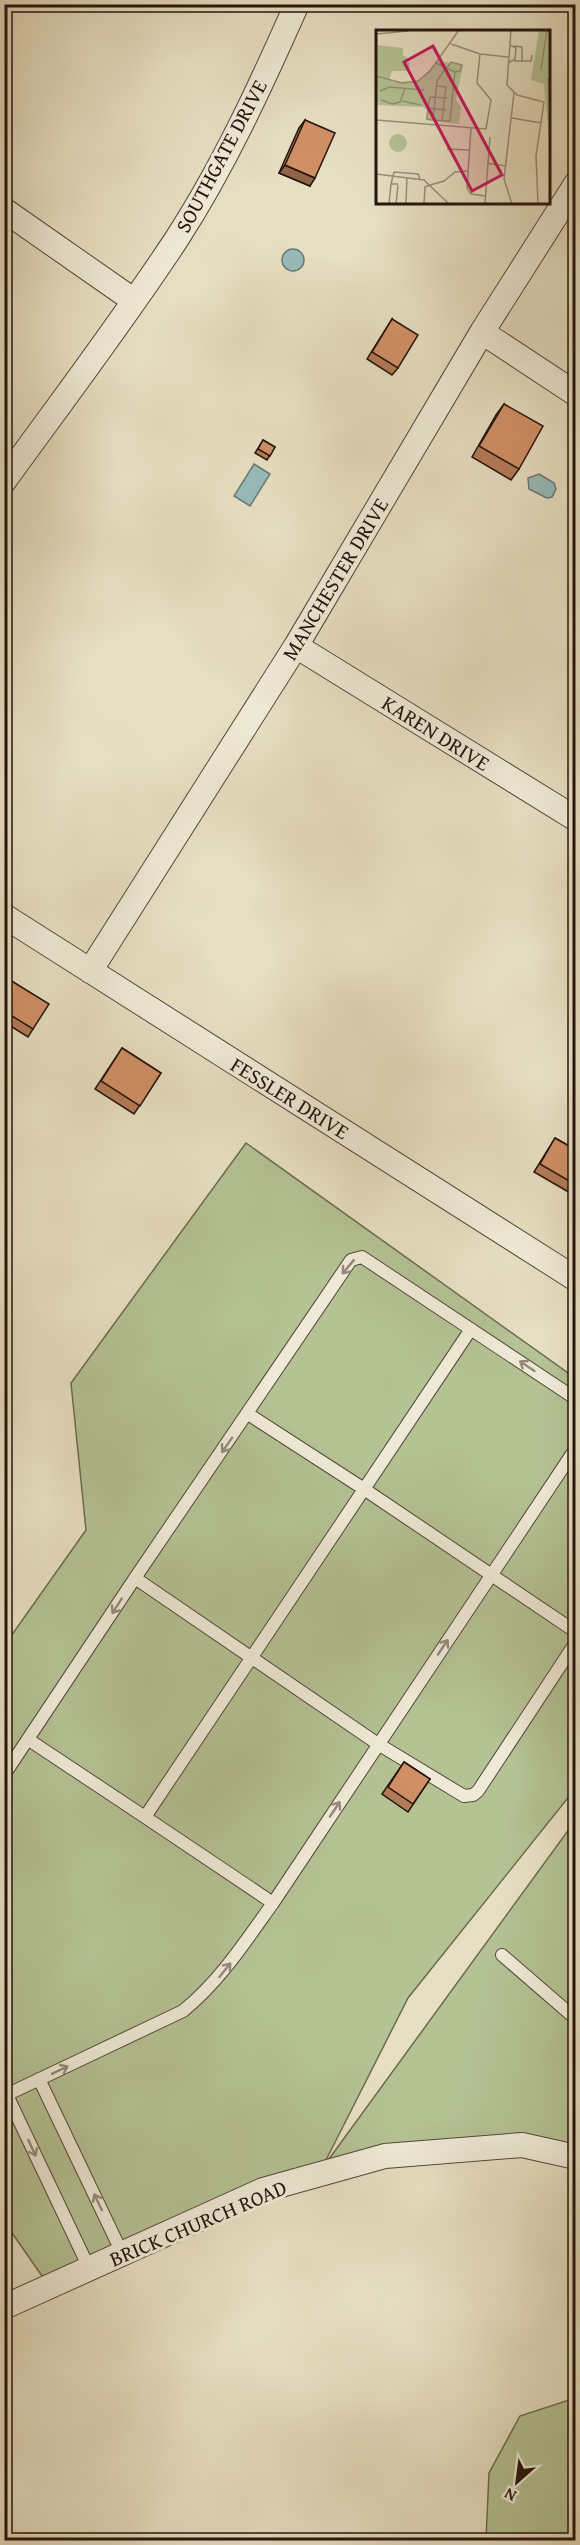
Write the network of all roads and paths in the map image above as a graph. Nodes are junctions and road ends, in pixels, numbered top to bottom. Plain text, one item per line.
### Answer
1 (297, 4) edge
2 (576, 184) edge
3 (4, 210) edge
4 (133, 300) junction
5 (482, 332) junction
6 (576, 394) edge
7 (4, 481) edge
8 (296, 646) junction
9 (576, 819) edge
10 (4, 916) edge
11 (90, 971) junction
12 (576, 1279) edge
13 (471, 1329) junction
14 (576, 1399) edge
15 (248, 1414) junction
16 (576, 1448) edge
17 (364, 1489) junction
18 (490, 1576) junction
19 (135, 1578) junction
20 (576, 1632) edge
21 (576, 1642) edge
22 (252, 1657) junction
23 (29, 1740) junction
24 (378, 1744) junction
25 (4, 1775) edge
26 (145, 1817) junction
27 (273, 1903) junction
28 (502, 1955) dead end
29 (576, 2019) edge
30 (39, 2079) junction
31 (6, 2095) edge
32 (576, 2157) edge
33 (123, 2255) junction
34 (90, 2270) junction
35 (4, 2307) edge

1 - 4 street, SOUTHGATE DRIVE
2 - 5 street, MANCHESTER DRIVE
3 - 4 street
4 - 7 street, SOUTHGATE DRIVE
5 - 6 street
5 - 8 street, MANCHESTER DRIVE
8 - 9 street, KAREN DRIVE
8 - 11 street, MANCHESTER DRIVE
10 - 11 street, FESSLER DRIVE
11 - 12 street, FESSLER DRIVE
14 -> 13 lane
13 -> 15 lane
13 - 17 lane
15 - 17 lane
15 -> 19 lane
16 - 18 lane
17 - 18 lane
17 - 22 lane
18 - 20 lane
24 -> 18 lane
19 - 22 lane
19 -> 23 lane
21 - 24 lane
22 - 24 lane
22 - 26 lane
23 - 25 lane
23 - 26 lane
27 -> 24 lane
26 - 27 lane
30 -> 27 lane
28 - 29 lane
30 - 31 lane
33 -> 30 lane
31 -> 34 lane
32 - 33 street, BRICK CHURCH ROAD
33 - 34 street, BRICK CHURCH ROAD
34 - 35 street, BRICK CHURCH ROAD

